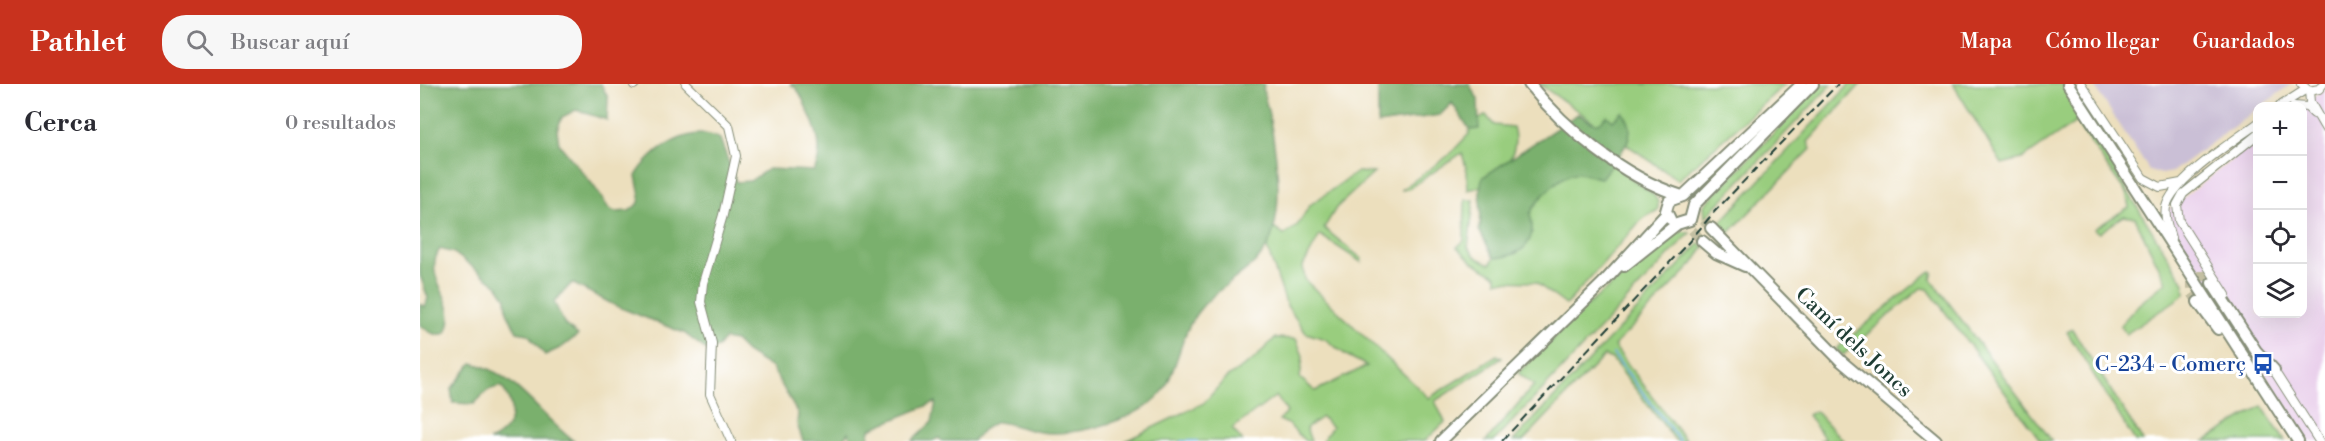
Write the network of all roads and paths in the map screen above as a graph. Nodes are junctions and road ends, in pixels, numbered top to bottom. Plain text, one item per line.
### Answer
1 (686, 84) edge
2 (1529, 84) edge
3 (1802, 84) edge
4 (1813, 84) edge
5 (2068, 84) edge
6 (2081, 84) edge
7 (2324, 85) edge
8 (2305, 88) edge
9 (2286, 102) edge
10 (2307, 107) edge
11 (2319, 119) junction
12 (2253, 127) edge
13 (2325, 128) edge
14 (2253, 138) edge
15 (1638, 177) junction
16 (2184, 181) junction
17 (1681, 196) junction
18 (1694, 208) junction
19 (1666, 211) junction
20 (1684, 226) junction
21 (1702, 240) tunnel mouth
22 (2176, 253) junction
23 (1716, 254) junction
24 (1736, 254) junction
25 (1748, 267) junction
26 (1603, 283) junction
27 (2212, 283) dead end
28 (2198, 302) tunnel mouth
29 (2249, 366) junction
30 (2274, 370) junction
31 (731, 441) edge
32 (1441, 441) edge
33 (1936, 441) edge
34 (2298, 441) edge
35 (2319, 441) edge

1 - 31 street
2 - 15 street
3 - 17 street
4 - 18 street
5 - 22 street
6 - 16 street
7 - 8 street
8 - 9 street
8 - 11 street
10 - 11 street
11 - 13 street
12 - 16 street
14 - 30 street
15 - 17 street, Camí dels Joncs
15 - 19 street
16 - 22 street
17 - 18 street, Camí dels Joncs
17 - 19 street
18 - 20 street
18 - 24 street, Camí dels Joncs
19 - 20 street
19 - 26 street
20 - 26 street
21 - 23 street, Camí dels Joncs
22 - 29 street
23 - 24 street
23 - 25 street, Camí dels Joncs
24 - 25 street, Camí dels Joncs
25 - 33 street, Camí dels Joncs
26 - 32 street
27 - 30 street
28 - 29 street
29 - 34 street
30 - 35 street

